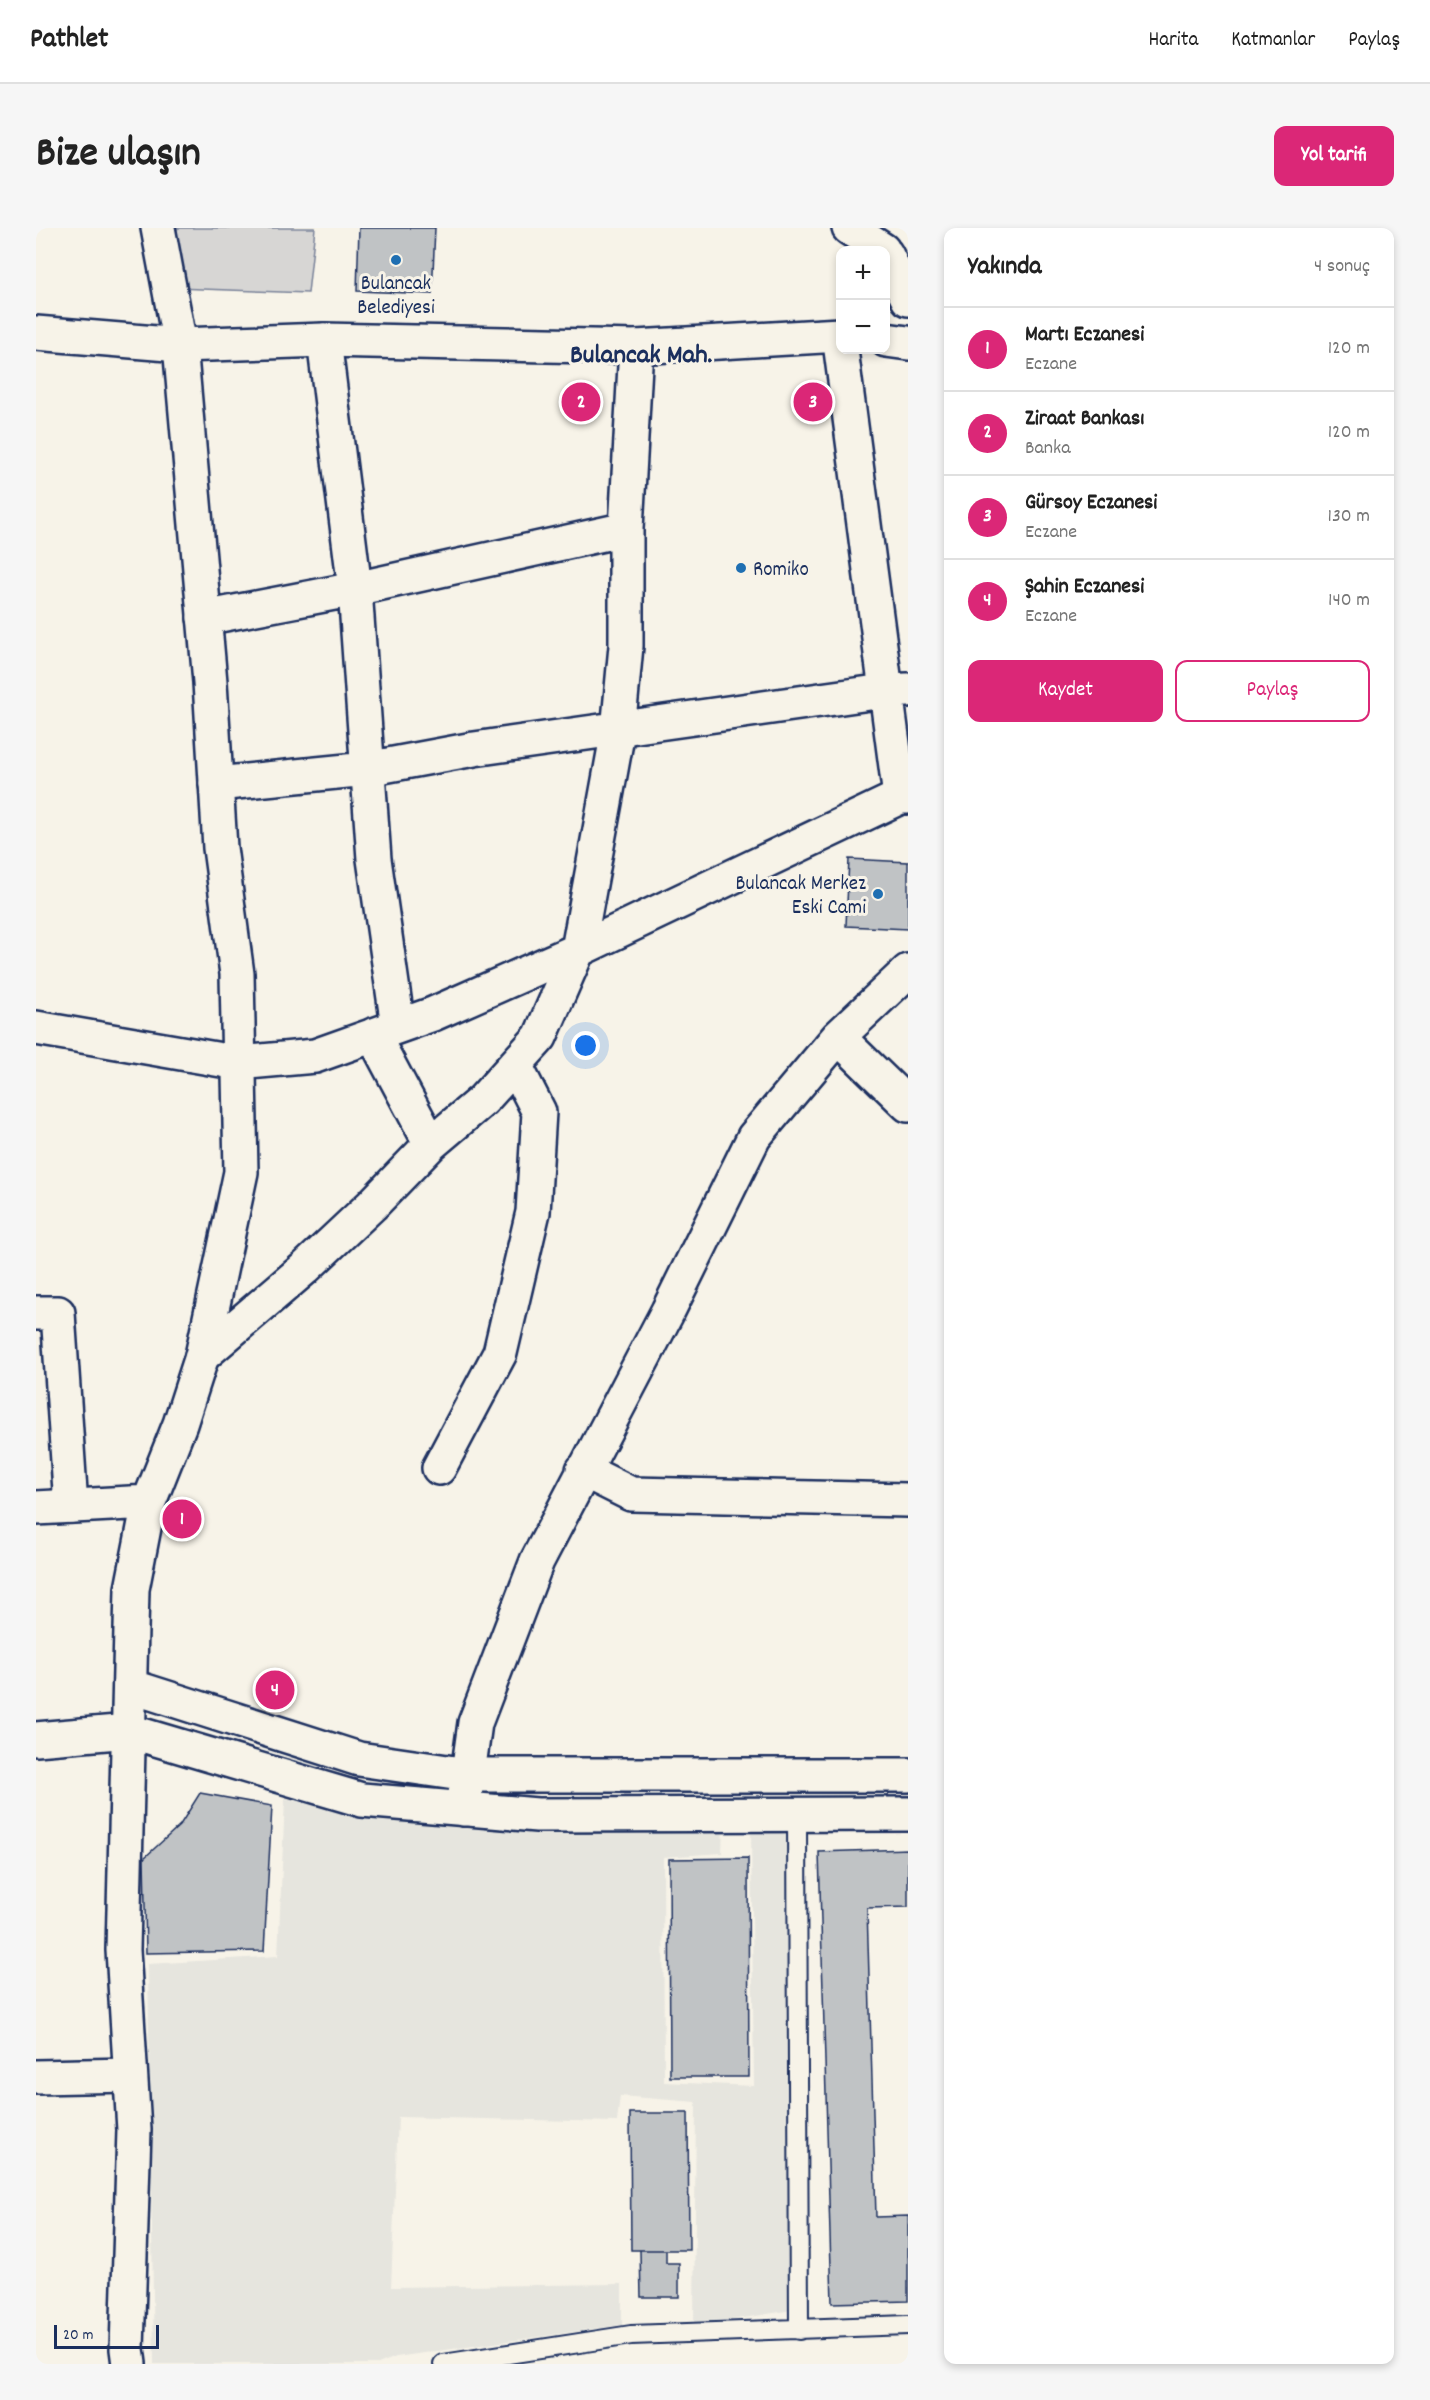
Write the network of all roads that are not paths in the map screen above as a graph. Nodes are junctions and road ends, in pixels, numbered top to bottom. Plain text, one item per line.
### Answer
1 (158, 228) edge
2 (849, 228) edge
3 (882, 228) edge
4 (875, 246) edge
5 (884, 246) edge
6 (890, 264) edge
7 (908, 299) edge
8 (36, 333) edge
9 (324, 340) junction
10 (836, 341) edge
11 (890, 341) edge
12 (908, 343) edge
13 (180, 345) junction
14 (636, 347) junction
15 (842, 354) edge
16 (626, 529) junction
17 (355, 589) junction
18 (204, 618) junction
19 (896, 690) edge
20 (618, 730) junction
21 (368, 769) junction
22 (216, 784) junction
23 (904, 797) edge
24 (578, 950) junction
25 (908, 971) edge
26 (36, 1028) edge
27 (385, 1030) junction
28 (838, 1037) junction
29 (239, 1063) junction
30 (515, 1065) junction
31 (908, 1105) edge
32 (431, 1144) junction
33 (36, 1314) edge
34 (202, 1356) junction
35 (439, 1468) dead end
36 (583, 1470) junction
37 (908, 1500) edge
38 (149, 1502) junction
39 (71, 1506) junction
40 (36, 1508) edge
41 (130, 1686) junction
42 (129, 1731) junction
43 (36, 1739) edge
44 (468, 1775) junction
45 (908, 1775) edge
46 (463, 1809) junction
47 (796, 1814) junction
48 (908, 1814) edge
49 (130, 2075) junction
50 (36, 2077) edge
51 (908, 2325) edge
52 (800, 2330) junction
53 (129, 2364) edge
54 (443, 2364) edge

1 - 13 street
2 - 4 street
3 - 5 street
6 - 7 street
8 - 13 street
9 - 13 street
9 - 14 street
9 - 17 street
10 - 14 street
11 - 12 street
13 - 18 street
14 - 16 street
15 - 19 street
16 - 17 street
16 - 20 street
17 - 18 street
17 - 21 street
18 - 22 street
19 - 20 street
19 - 23 street
20 - 21 street
20 - 24 street
21 - 22 street
21 - 27 street
22 - 29 street
23 - 24 street
24 - 27 street
24 - 30 street
25 - 28 street
26 - 29 street
27 - 29 street
27 - 32 street
28 - 31 street
28 - 36 street
29 - 34 street
30 - 32 street
30 - 35 street
32 - 34 street
33 - 39 street
34 - 38 street
36 - 37 street
36 - 44 street
38 - 39 street
38 - 41 street
39 - 40 street
41 - 42 street
41 - 44 street
42 - 43 street
42 - 46 street
42 - 49 street
44 - 45 street
44 - 46 street
46 - 47 street
47 - 48 street
47 - 52 lane
49 - 50 street
49 - 53 street
51 - 52 lane
52 - 54 lane

